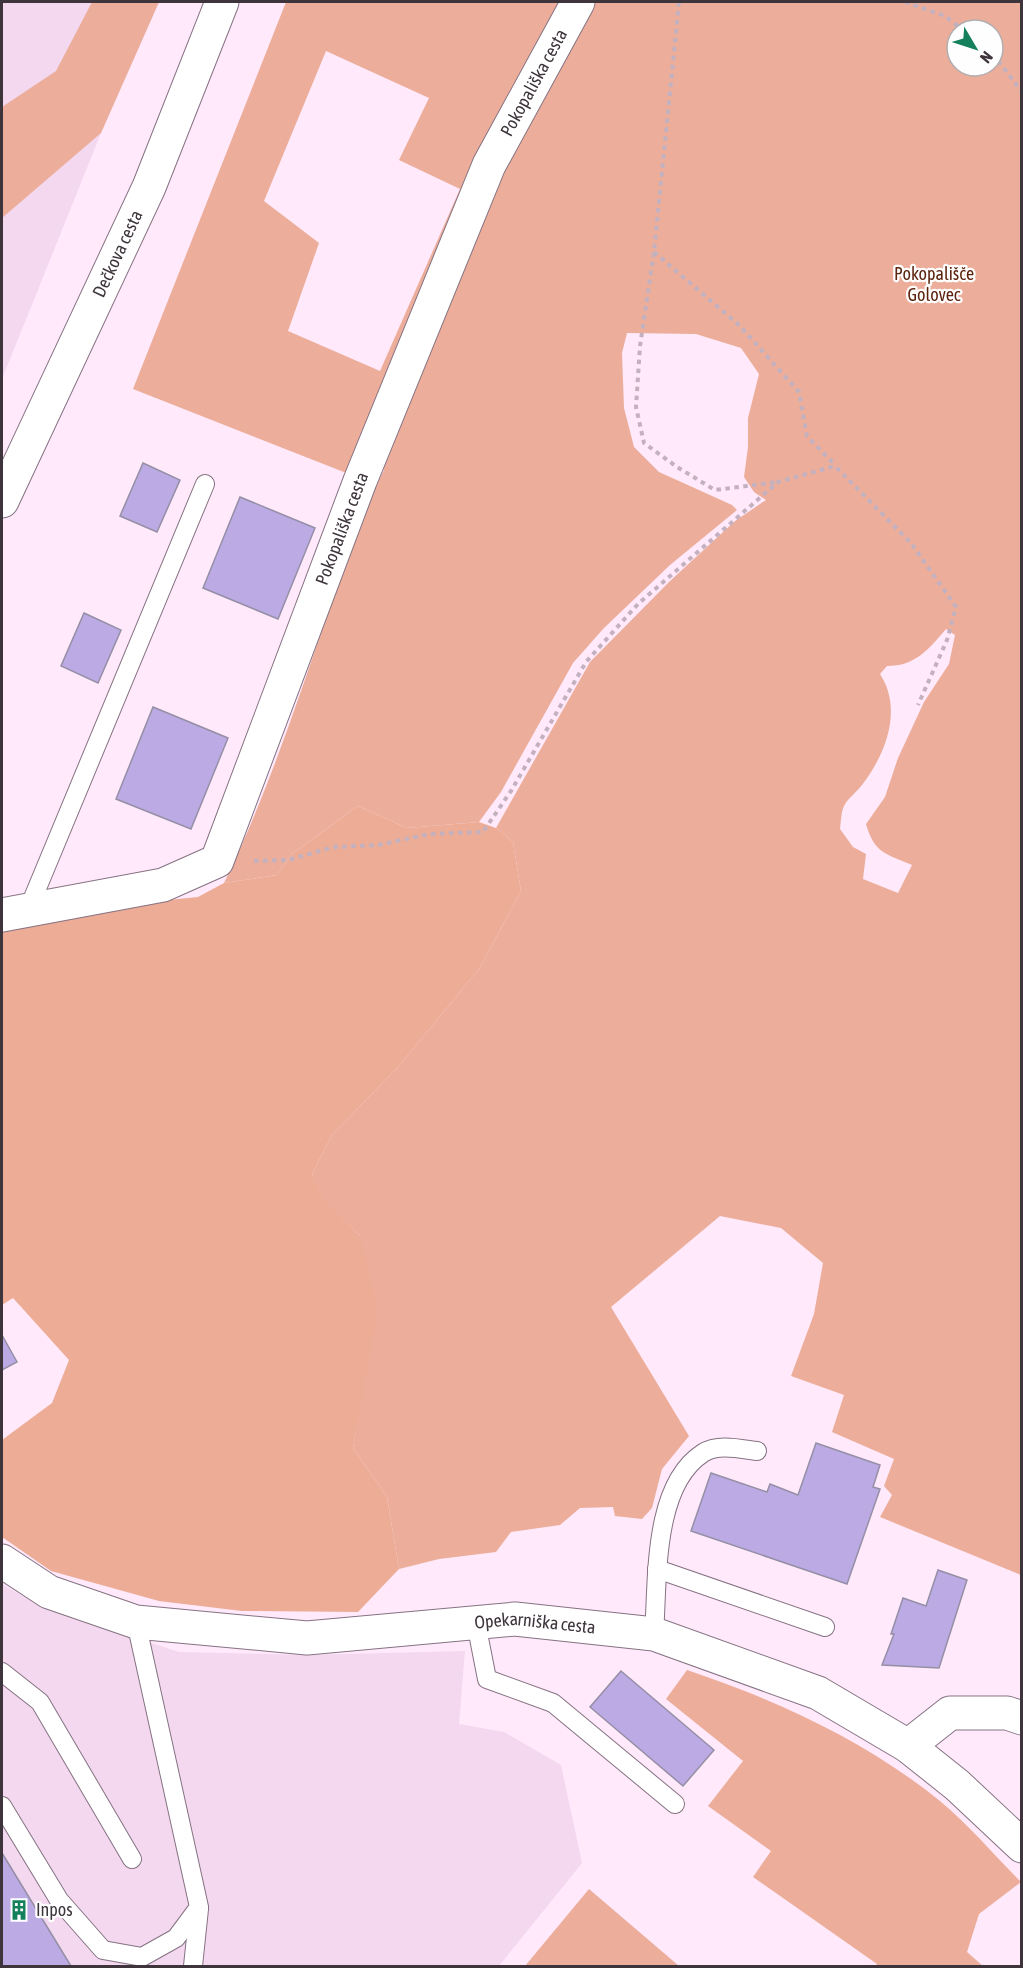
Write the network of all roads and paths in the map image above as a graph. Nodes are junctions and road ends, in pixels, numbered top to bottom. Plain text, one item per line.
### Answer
1 (222, 2) edge
2 (578, 2) edge
3 (679, 2) edge
4 (905, 2) edge
5 (948, 18) edge
6 (1005, 70) edge
7 (1022, 92) edge
8 (654, 252) junction
9 (835, 466) junction
10 (778, 482) junction
11 (205, 484) dead end
12 (2, 501) edge
13 (918, 705) dead end
14 (217, 861) junction
15 (15, 913) edge
16 (757, 1451) dead end
17 (2, 1561) edge
18 (657, 1569) junction
19 (136, 1622) junction
20 (477, 1623) junction
21 (825, 1627) dead end
22 (654, 1635) junction
23 (2, 1672) edge
24 (1022, 1718) edge
25 (908, 1746) junction
26 (675, 1804) dead end
27 (2, 1806) edge
28 (1022, 1846) edge
29 (132, 1859) dead end
30 (199, 1907) junction
31 (193, 1966) edge

1 - 12 street, Dečkova cesta
2 - 14 street, Pokopališka cesta
3 - 8 path
4 - 5 path
6 - 7 path
8 - 9 path
8 - 10 path
9 - 10 path
9 - 13 path
10 - 14 path
11 - 15 lane
14 - 15 street
16 - 18 lane
17 - 19 street, Opekarniška cesta
18 - 21 lane
18 - 22 lane
19 - 20 street, Opekarniška cesta
19 - 30 lane
20 - 22 street, Opekarniška cesta
20 - 26 lane
22 - 25 street, Opekarniška cesta
23 - 29 lane
24 - 25 street
25 - 28 street, Opekarniška cesta
27 - 30 lane
30 - 31 lane

